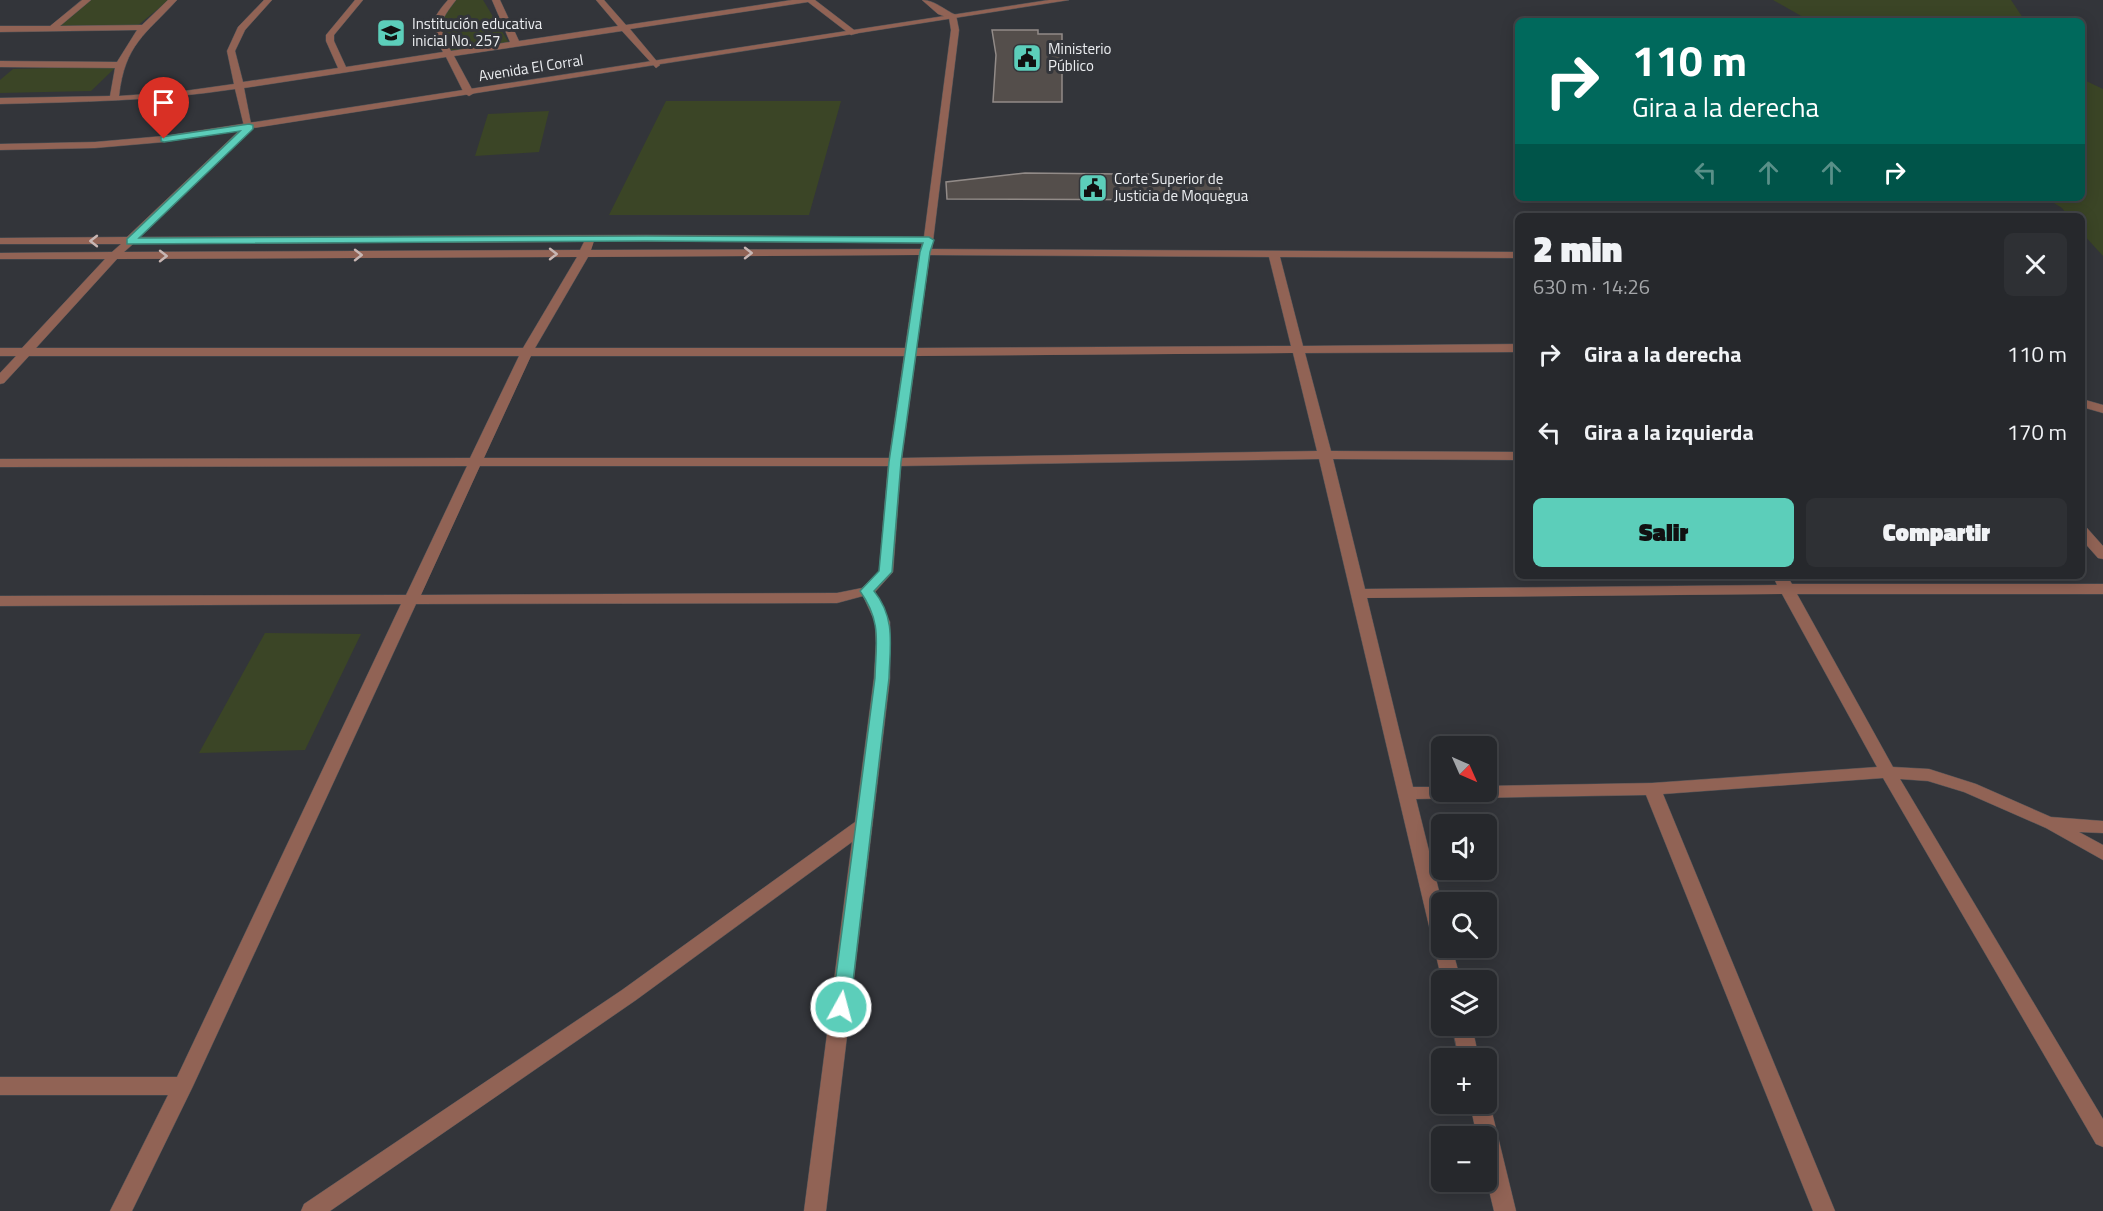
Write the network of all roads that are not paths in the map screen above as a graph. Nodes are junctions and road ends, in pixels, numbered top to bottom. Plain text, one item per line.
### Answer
1 (87, 0) edge
2 (173, 0) edge
3 (268, 0) edge
4 (359, 0) edge
5 (452, 0) edge
6 (496, 0) edge
7 (600, 0) edge
8 (809, 0) edge
9 (926, 0) edge
10 (1065, 0) edge
11 (952, 17) junction
12 (142, 27) junction
13 (0, 28) edge
14 (52, 28) junction
15 (624, 29) junction
16 (854, 33) junction
17 (516, 45) junction
18 (447, 56) junction
19 (0, 64) edge
20 (656, 64) junction
21 (120, 65) junction
22 (344, 71) junction
23 (239, 86) junction
24 (469, 93) junction
25 (114, 99) junction
26 (0, 101) edge
27 (249, 127) junction
28 (0, 147) edge
29 (590, 239) junction
30 (0, 241) edge
31 (130, 242) junction
32 (927, 246) junction
33 (584, 254) junction
34 (1273, 254) junction
35 (1515, 255) edge
36 (0, 256) edge
37 (114, 256) junction
38 (1297, 348) junction
39 (1515, 348) edge
40 (528, 350) junction
41 (0, 352) edge
42 (26, 352) junction
43 (910, 352) junction
44 (0, 380) edge
45 (2085, 404) edge
46 (2103, 409) edge
47 (1325, 455) junction
48 (1515, 456) edge
49 (475, 462) junction
50 (895, 462) junction
51 (0, 463) edge
52 (2085, 534) edge
53 (2103, 555) edge
54 (1784, 583) edge
55 (2103, 589) edge
56 (867, 591) junction
57 (1359, 594) junction
58 (0, 601) edge
59 (411, 601) junction
60 (1888, 772) junction
61 (1652, 789) junction
62 (1497, 792) edge
63 (1407, 793) junction
64 (1431, 793) edge
65 (2049, 823) junction
66 (864, 825) junction
67 (2103, 827) edge
68 (2103, 853) edge
69 (1431, 894) edge
70 (0, 1086) edge
71 (183, 1086) junction
72 (1482, 1114) edge
73 (2103, 1138) edge
74 (121, 1211) edge
75 (312, 1211) edge
76 (815, 1211) edge
77 (1505, 1211) edge
78 (1824, 1211) edge

1 - 14 street
2 - 12 street
3 - 23 street
4 - 22 street
5 - 18 street
6 - 17 street
7 - 15 street
8 - 15 street
8 - 16 street
9 - 11 street
10 - 11 street, Avenida El Corral
11 - 16 street, Avenida El Corral
11 - 32 street
12 - 14 street
12 - 21 street
13 - 14 street
15 - 17 street
15 - 20 street
16 - 20 street, Avenida El Corral
17 - 18 street
18 - 22 street
18 - 24 street
19 - 21 street
20 - 24 street, Avenida El Corral
21 - 25 street
22 - 23 street
23 - 25 street
23 - 27 street
24 - 27 street, Avenida El Corral
25 - 26 street
27 - 28 street, Avenida El Corral
27 - 31 street
29 - 31 street
29 - 32 street
29 - 33 street
31 -> 30 street
31 - 37 street
33 -> 32 street
32 - 34 street
32 - 43 street
37 -> 33 street
33 - 40 street
34 - 35 street
34 - 38 street
36 - 37 street
37 - 42 street
38 - 39 street
38 - 43 street
38 - 47 street
40 - 42 street
40 - 43 street
40 - 49 street
41 - 42 street
42 - 44 street
43 - 50 street
45 - 46 street
47 - 48 street
47 - 50 street
47 - 57 street
49 - 50 street
49 - 51 street
49 - 59 street
50 - 56 street
52 - 53 street
54 - 55 street
54 - 57 street
54 - 60 street
56 - 59 street
56 - 66 street
57 - 63 street
58 - 59 street
59 - 71 street
60 - 61 street
60 - 65 street
60 - 73 street
61 - 62 street
61 - 78 street
63 - 64 street
63 - 69 street
65 - 67 street
65 - 68 street
66 - 75 street
66 - 76 street
70 - 71 street
71 - 74 street
72 - 77 street

